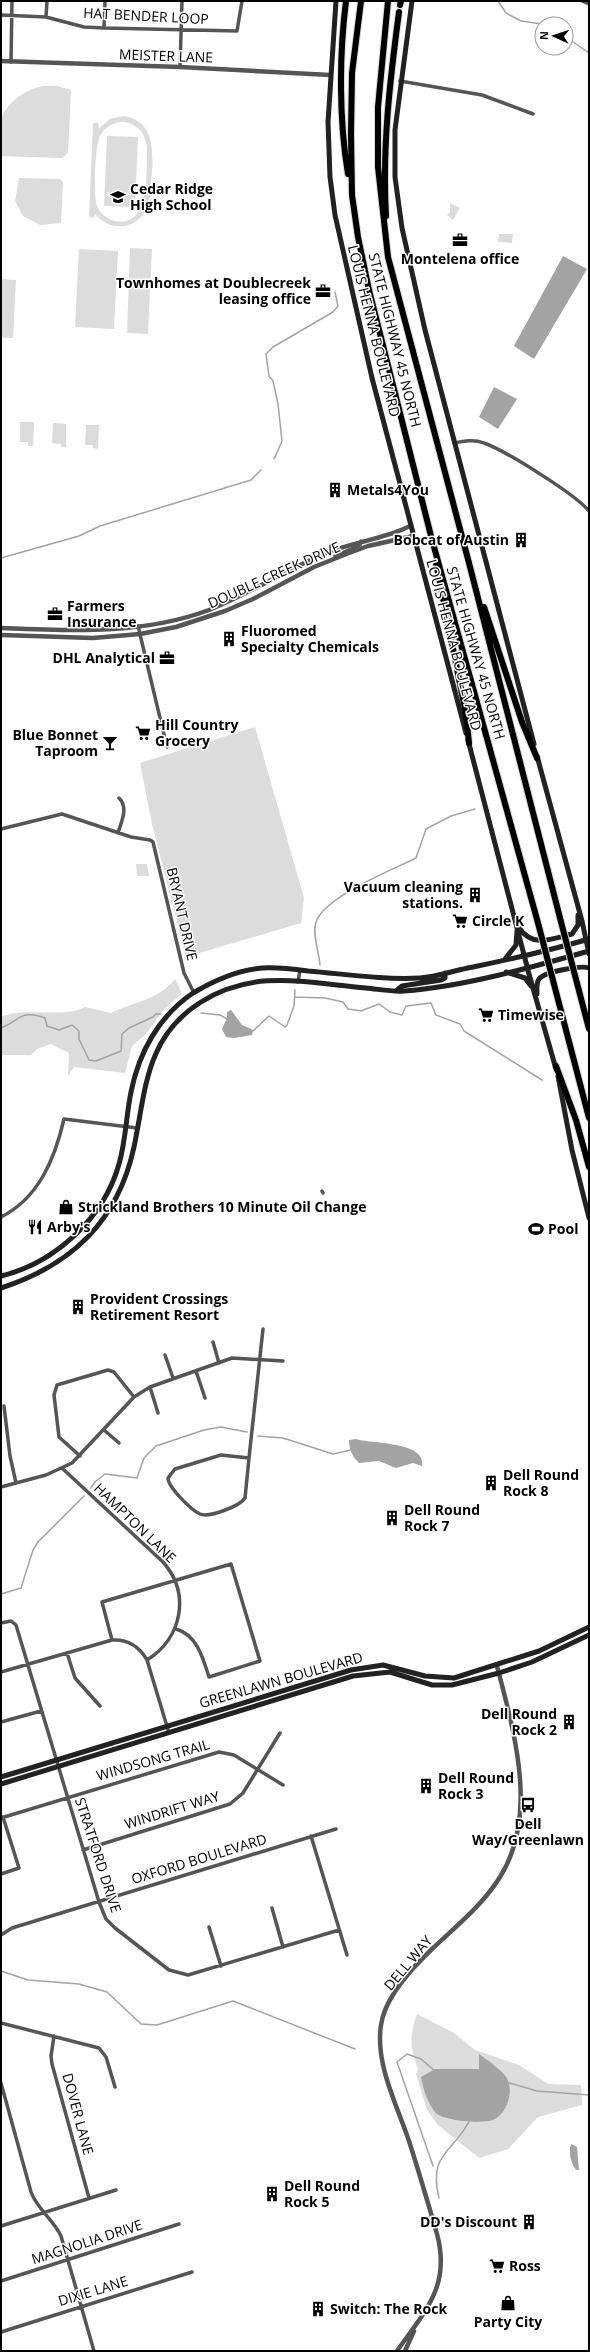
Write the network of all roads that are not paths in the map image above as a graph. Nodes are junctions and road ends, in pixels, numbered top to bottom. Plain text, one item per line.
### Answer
1 (12, 1) edge
2 (47, 1) edge
3 (104, 1) edge
4 (182, 1) edge
5 (242, 1) edge
6 (336, 1) edge
7 (346, 1) edge
8 (361, 1) edge
9 (388, 1) edge
10 (412, 1) edge
11 (583, 1) edge
12 (589, 4) edge
13 (399, 12) dead end
14 (1, 15) edge
15 (12, 15) junction
16 (46, 17) junction
17 (104, 28) junction
18 (181, 29) junction
19 (1, 62) edge
20 (11, 62) junction
21 (180, 66) junction
22 (330, 75) junction
23 (400, 81) junction
24 (534, 114) dead end
25 (352, 195) junction
26 (384, 231) junction
27 (454, 443) junction
28 (589, 511) edge
29 (410, 526) junction
30 (412, 536) junction
31 (431, 536) junction
32 (361, 541) junction
33 (322, 563) junction
34 (469, 563) junction
35 (138, 626) junction
36 (1, 628) edge
37 (140, 634) junction
38 (1, 635) edge
39 (469, 743) junction
40 (167, 747) dead end
41 (537, 758) junction
42 (119, 798) dead end
43 (1, 829) edge
44 (118, 833) junction
45 (579, 910) junction
46 (582, 921) junction
47 (517, 926) junction
48 (589, 927) edge
49 (588, 939) edge
50 (589, 952) edge
51 (525, 956) junction
52 (505, 960) junction
53 (528, 967) junction
54 (589, 968) edge
55 (300, 970) junction
56 (505, 972) junction
57 (445, 973) junction
58 (298, 982) junction
59 (533, 988) junction
60 (396, 991) junction
61 (194, 993) junction
62 (537, 1000) junction
63 (589, 1029) edge
64 (556, 1066) junction
65 (589, 1118) edge
66 (127, 1127) junction
67 (137, 1128) junction
68 (589, 1167) edge
69 (1, 1217) edge
70 (589, 1218) edge
71 (1, 1276) edge
72 (1, 1288) edge
73 (263, 1329) dead end
74 (213, 1342) dead end
75 (165, 1355) dead end
76 (260, 1358) junction
77 (283, 1361) dead end
78 (219, 1363) junction
79 (196, 1371) junction
80 (173, 1378) junction
81 (150, 1387) junction
82 (134, 1397) junction
83 (205, 1398) dead end
84 (4, 1406) dead end
85 (158, 1413) dead end
86 (104, 1430) junction
87 (119, 1443) dead end
88 (80, 1456) junction
89 (249, 1458) junction
90 (63, 1469) junction
91 (16, 1483) junction
92 (1, 1487) edge
93 (175, 1580) junction
94 (1, 1623) edge
95 (589, 1627) edge
96 (176, 1629) junction
97 (589, 1635) edge
98 (112, 1640) junction
99 (67, 1653) junction
100 (147, 1660) junction
101 (28, 1664) junction
102 (497, 1666) junction
103 (1, 1672) edge
104 (499, 1673) junction
105 (100, 1706) dead end
106 (42, 1711) junction
107 (1, 1722) edge
108 (167, 1726) junction
109 (169, 1733) junction
110 (280, 1733) dead end
111 (56, 1760) junction
112 (58, 1766) junction
113 (258, 1769) junction
114 (1, 1777) edge
115 (1, 1784) edge
116 (283, 1785) dead end
117 (68, 1797) junction
118 (2, 1817) edge
119 (336, 1829) dead end
120 (311, 1836) junction
121 (83, 1850) junction
122 (1, 1874) edge
123 (99, 1902) junction
124 (272, 1908) dead end
125 (209, 1927) dead end
126 (339, 1930) junction
127 (1, 1935) edge
128 (283, 1947) junction
129 (348, 1955) dead end
130 (221, 1966) junction
131 (1, 2023) edge
132 (54, 2036) junction
133 (1, 2083) edge
134 (115, 2087) dead end
135 (116, 2190) dead end
136 (89, 2198) junction
137 (44, 2212) junction
138 (179, 2224) dead end
139 (1, 2226) edge
140 (68, 2260) junction
141 (192, 2272) dead end
142 (1, 2281) edge
143 (81, 2307) junction
144 (418, 2321) junction
145 (1, 2332) edge
146 (94, 2351) edge
147 (397, 2351) edge
148 (405, 2351) edge

1 - 15 street
2 - 16 street
3 - 17 street
4 - 18 street
5 - 18 street, HAT BENDER LOOP
6 - 22 main road, LOUIS HENNA BOULEVARD
7 - 25 highway
8 - 25 highway, STATE HIGHWAY 45 NORTH
9 - 26 highway, STATE HIGHWAY 45 NORTH
10 - 23 main road
11 - 12 street
13 - 26 highway
14 - 15 street, HAT BENDER LOOP
15 - 16 street, HAT BENDER LOOP
15 - 20 street
16 - 17 street, HAT BENDER LOOP
17 - 18 street, HAT BENDER LOOP
18 - 21 street
19 - 20 street, MEISTER LANE
20 - 21 street, MEISTER LANE
21 - 22 street, MEISTER LANE
22 - 29 main road, LOUIS HENNA BOULEVARD
23 - 24 street
23 - 27 main road
25 - 31 highway, STATE HIGHWAY 45 NORTH
26 - 34 highway, STATE HIGHWAY 45 NORTH
27 - 28 street
27 - 41 main road
29 - 30 main road, LOUIS HENNA BOULEVARD
29 - 32 street, DOUBLE CREEK DRIVE
30 - 33 street, DOUBLE CREEK DRIVE
30 - 39 main road, LOUIS HENNA BOULEVARD
31 - 39 highway
31 - 65 highway, STATE HIGHWAY 45 NORTH, bridge
32 - 33 street
32 - 35 street, DOUBLE CREEK DRIVE
33 - 37 street, DOUBLE CREEK DRIVE
34 - 41 highway
34 - 63 highway, STATE HIGHWAY 45 NORTH, bridge
35 - 36 street, DOUBLE CREEK DRIVE
35 - 37 street
37 - 38 street, DOUBLE CREEK DRIVE
37 - 40 street
39 - 47 main road, LOUIS HENNA BOULEVARD
41 - 45 main road
42 - 44 street
43 - 44 street
44 - 61 street, BRYANT DRIVE
45 - 46 main road
45 - 47 main road
46 - 48 main road
46 - 49 main road
47 - 51 main road, LOUIS HENNA BOULEVARD
47 - 52 main road
49 - 50 main road
49 - 51 main road
50 - 53 main road
51 - 52 main road
51 - 53 main road, LOUIS HENNA BOULEVARD
52 - 57 main road
53 - 56 main road
53 - 59 main road, LOUIS HENNA BOULEVARD
54 - 62 main road
55 - 57 main road
55 - 58 street
55 - 61 main road
56 - 59 main road
56 - 60 main road
57 - 60 main road
58 - 60 main road
58 - 67 main road
59 - 62 main road, LOUIS HENNA BOULEVARD
61 - 66 main road
62 - 64 main road, LOUIS HENNA BOULEVARD
64 - 68 highway
64 - 70 main road, LOUIS HENNA BOULEVARD
66 - 67 street
66 - 69 street
66 - 71 main road
67 - 72 main road
73 - 76 street
74 - 78 street
75 - 80 street
76 - 77 street
76 - 78 street
76 - 89 street
78 - 79 street
79 - 80 street
79 - 83 street
80 - 81 street
81 - 82 street
81 - 85 street
82 - 86 street
82 - 88 street
84 - 91 street
86 - 87 street
86 - 88 street
88 - 90 street
89 - 89 street
90 - 91 street
90 - 93 street, HAMPTON LANE
91 - 92 street
93 - 96 street, HAMPTON LANE
93 - 96 street
93 - 98 street
94 - 101 street, STRATFORD DRIVE
95 - 102 main road, GREENLAWN BOULEVARD
96 - 100 street, HAMPTON LANE
97 - 104 main road, GREENLAWN BOULEVARD
98 - 99 street
98 - 100 street
99 - 101 street
99 - 105 street
100 - 108 street
101 - 103 street
101 - 106 street, STRATFORD DRIVE
102 - 104 street, DELL WAY
102 - 108 main road, GREENLAWN BOULEVARD
104 - 109 main road, GREENLAWN BOULEVARD
104 - 144 street, DELL WAY
106 - 107 street
106 - 111 street, STRATFORD DRIVE
108 - 109 street
108 - 111 main road, GREENLAWN BOULEVARD
109 - 112 main road, GREENLAWN BOULEVARD
110 - 113 street, WINDRIFT WAY
111 - 112 street, STRATFORD DRIVE
111 - 114 main road, GREENLAWN BOULEVARD
112 - 115 main road, GREENLAWN BOULEVARD
112 - 117 street, STRATFORD DRIVE
113 - 116 street, WINDSONG TRAIL
113 - 117 street, WINDSONG TRAIL
113 - 121 street, WINDRIFT WAY
117 - 118 street, WINDSONG TRAIL
117 - 121 street, STRATFORD DRIVE
118 - 122 street
119 - 120 street, OXFORD BOULEVARD
120 - 123 street, OXFORD BOULEVARD
120 - 126 street
121 - 123 street, STRATFORD DRIVE
123 - 127 street, OXFORD BOULEVARD
123 - 130 street, STRATFORD DRIVE
124 - 128 street
125 - 130 street
126 - 128 street, STRATFORD DRIVE
126 - 129 street
128 - 130 street, STRATFORD DRIVE
131 - 132 street
132 - 134 street
132 - 136 street, DOVER LANE
133 - 137 street
135 - 136 street
136 - 137 street
137 - 139 street
137 - 140 street
138 - 140 street, MAGNOLIA DRIVE
140 - 142 street, MAGNOLIA DRIVE
140 - 143 street
141 - 143 street, DIXIE LANE
143 - 145 street, DIXIE LANE
143 - 146 street
144 - 147 street, DELL WAY
144 - 148 street

